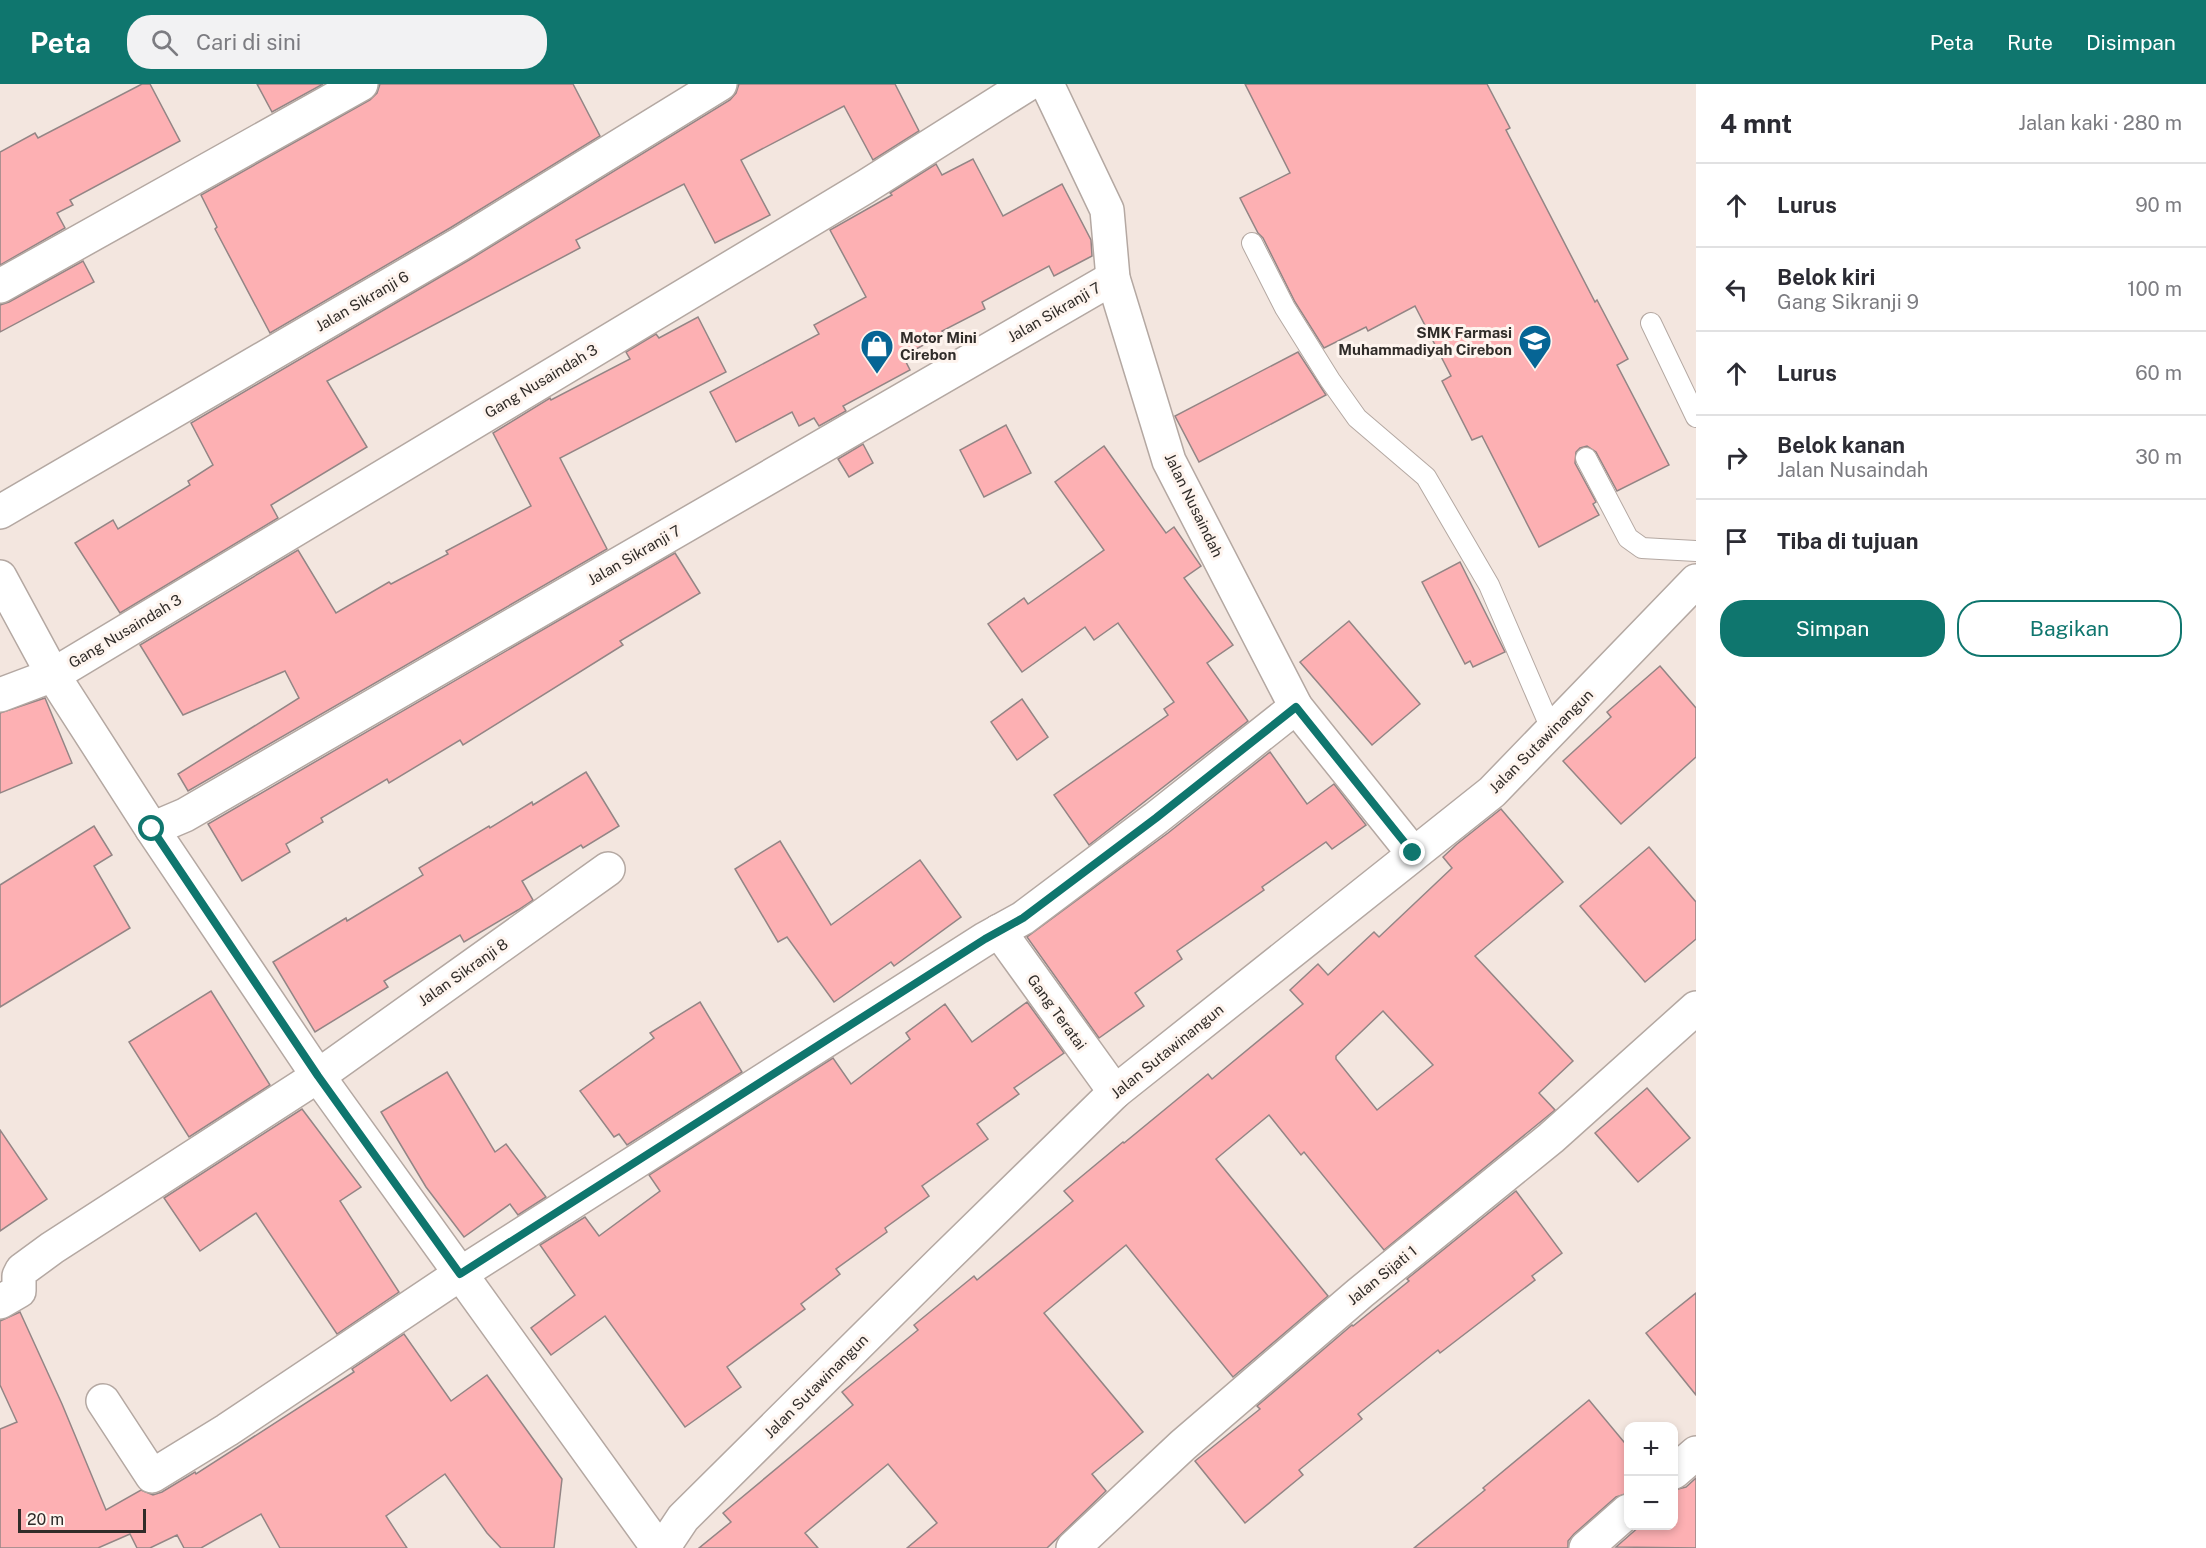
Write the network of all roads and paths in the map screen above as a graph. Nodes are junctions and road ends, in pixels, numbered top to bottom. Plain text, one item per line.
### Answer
1 (361, 84) edge
2 (720, 84) edge
3 (1028, 84) edge
4 (1047, 84) edge
5 (1252, 243) dead end
6 (1113, 278) junction
7 (0, 286) edge
8 (1651, 323) dead end
9 (1696, 417) edge
10 (1586, 458) dead end
11 (0, 512) edge
12 (1696, 551) edge
13 (0, 577) edge
14 (1696, 581) edge
15 (53, 675) junction
16 (0, 695) edge
17 (1296, 707) junction
18 (1552, 731) junction
19 (152, 829) junction
20 (1413, 853) junction
21 (608, 869) dead end
22 (999, 931) junction
23 (1696, 1008) edge
24 (318, 1076) junction
25 (1115, 1092) junction
26 (460, 1274) junction
27 (0, 1302) edge
28 (103, 1401) dead end
29 (1696, 1453) edge
30 (1678, 1469) edge
31 (1624, 1515) edge
32 (658, 1548) edge
33 (663, 1548) edge
34 (1073, 1548) edge
35 (1586, 1548) edge

1 - 7 street
2 - 11 street, Jalan Sikranji 6
3 - 15 street, Gang Nusaindah 3
4 - 6 street, Jalan Nusaindah
5 - 18 lane
6 - 17 street, Jalan Nusaindah
6 - 19 street, Jalan Sikranji 7
8 - 9 lane
10 - 12 lane
13 - 15 street
14 - 18 street, Jalan Sutawinangun
15 - 16 street, Gang Nusaindah 3
15 - 19 street
17 - 20 street, Jalan Nusaindah
17 - 22 street
18 - 20 street, Jalan Sutawinangun
19 - 24 street
20 - 25 street, Jalan Sutawinangun
21 - 24 street, Jalan Sikranji 8
22 - 25 street, Gang Teratai
22 - 26 street
23 - 34 street, Jalan Sijati 1
24 - 26 street
24 - 27 street, Jalan Sikranji 8
25 - 33 street, Jalan Sutawinangun
26 - 28 street
26 - 32 street
29 - 30 street
31 - 35 street

